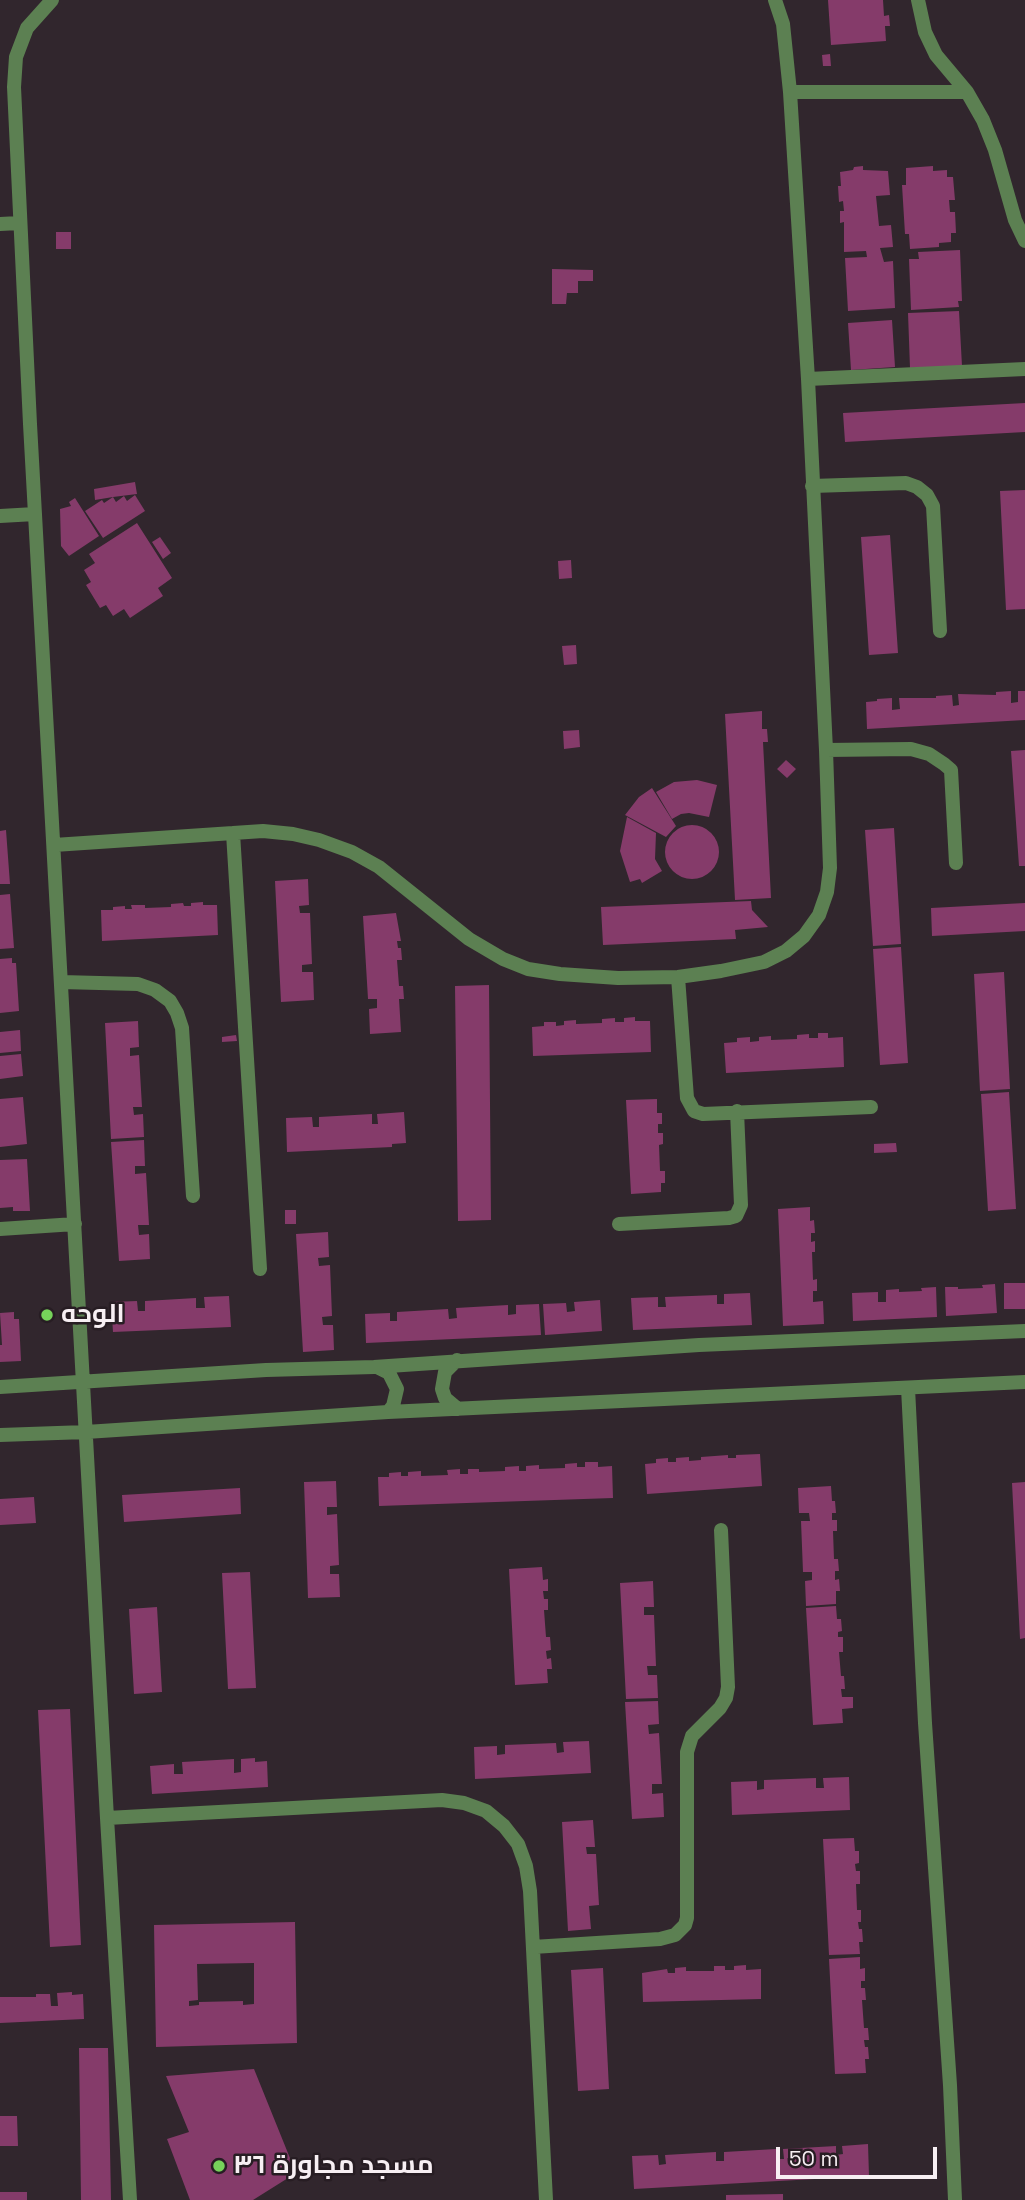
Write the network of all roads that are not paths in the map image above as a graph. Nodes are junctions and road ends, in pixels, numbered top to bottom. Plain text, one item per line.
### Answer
1 (775, 0) edge
2 (918, 0) edge
3 (47, 1) edge
4 (790, 92) junction
5 (968, 92) junction
6 (19, 223) junction
7 (0, 224) edge
8 (1025, 241) edge
9 (1025, 369) edge
10 (808, 379) junction
11 (812, 486) junction
12 (35, 514) junction
13 (0, 516) edge
14 (940, 631) dead end
15 (827, 750) junction
16 (233, 833) junction
17 (54, 845) junction
18 (956, 863) dead end
19 (678, 977) junction
20 (61, 982) junction
21 (871, 1107) dead end
22 (737, 1111) junction
23 (193, 1196) dead end
24 (75, 1224) junction
25 (619, 1224) dead end
26 (0, 1230) edge
27 (260, 1269) dead end
28 (1025, 1331) edge
29 (457, 1360) junction
30 (374, 1367) junction
31 (1025, 1382) edge
32 (84, 1383) junction
33 (0, 1387) edge
34 (908, 1388) junction
35 (458, 1409) junction
36 (388, 1412) junction
37 (86, 1432) junction
38 (0, 1435) edge
39 (721, 1530) dead end
40 (107, 1818) junction
41 (533, 1947) junction
42 (130, 2200) edge
43 (547, 2200) edge
44 (955, 2200) edge

1 - 4 street
2 - 5 street
3 - 6 street
4 - 5 street
4 - 10 street
5 - 8 street
6 - 7 street
6 - 12 street
9 - 10 street
10 - 11 street
11 - 14 street
11 - 15 street
12 - 13 street
12 - 17 street
15 - 18 street
15 - 19 street
16 - 17 street
16 - 19 street
16 - 27 street
17 - 20 street
19 - 22 street
20 - 23 street
20 - 24 street
21 - 22 street
22 - 25 street
24 - 26 street
24 - 32 street
28 - 29 street
29 - 30 street
29 - 35 street
30 - 32 street
30 - 36 street
31 - 34 street
32 - 33 street
32 - 37 street
34 - 35 street
34 - 44 street
35 - 36 street
36 - 37 street
37 - 38 street
37 - 40 street
39 - 41 street
40 - 41 street
40 - 42 street
41 - 43 street

